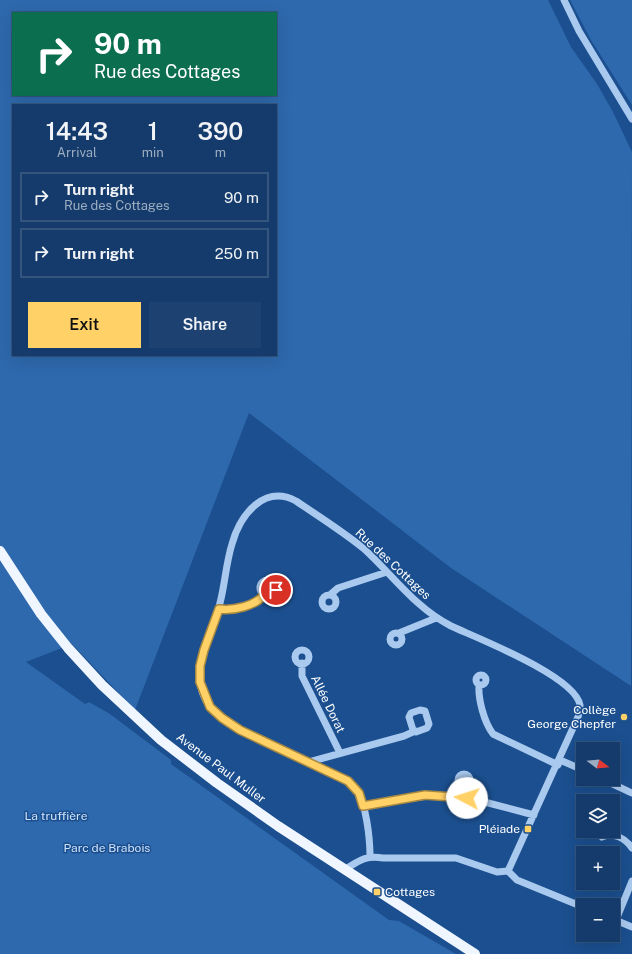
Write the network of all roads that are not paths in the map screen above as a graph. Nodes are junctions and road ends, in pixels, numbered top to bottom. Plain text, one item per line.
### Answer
1 (564, 0) edge
2 (632, 119) edge
3 (0, 551) edge
4 (387, 572) junction
5 (331, 594) dead end
6 (264, 595) dead end
7 (219, 609) junction
8 (436, 618) junction
9 (399, 633) dead end
10 (302, 663) dead end
11 (479, 686) dead end
12 (414, 731) dead end
13 (340, 753) junction
14 (309, 762) junction
15 (559, 762) junction
16 (576, 768) edge
17 (465, 786) dead end
18 (617, 786) edge
19 (632, 793) edge
20 (467, 798) junction
21 (363, 806) junction
22 (534, 815) junction
23 (620, 838) edge
24 (632, 848) edge
25 (370, 856) junction
26 (344, 870) junction
27 (508, 871) junction
28 (632, 881) edge
29 (576, 904) edge
30 (620, 907) edge
31 (620, 922) edge
32 (632, 927) edge
33 (475, 954) edge

1 - 2 street
3 - 26 main road, Avenue Paul Muller
4 - 5 street
4 - 7 street, Rue des Cottages
4 - 8 street, Rue des Cottages
6 - 7 street
7 - 14 street, Rue des Cottages
8 - 9 street
8 - 15 street, Rue des Cottages
10 - 13 street, Allée Dorat
11 - 15 street
12 - 13 street
13 - 14 street
14 - 21 street, Rue des Cottages
15 - 16 street
15 - 22 street, Rue des Cottages
17 - 20 street
18 - 19 street
20 - 21 street
20 - 22 street
21 - 25 street, Rue des Cottages
22 - 27 street, Rue des Cottages
23 - 24 street
25 - 26 street
25 - 27 street
26 - 33 main road, Avenue Paul Muller
27 - 29 street
28 - 30 street
31 - 32 street

